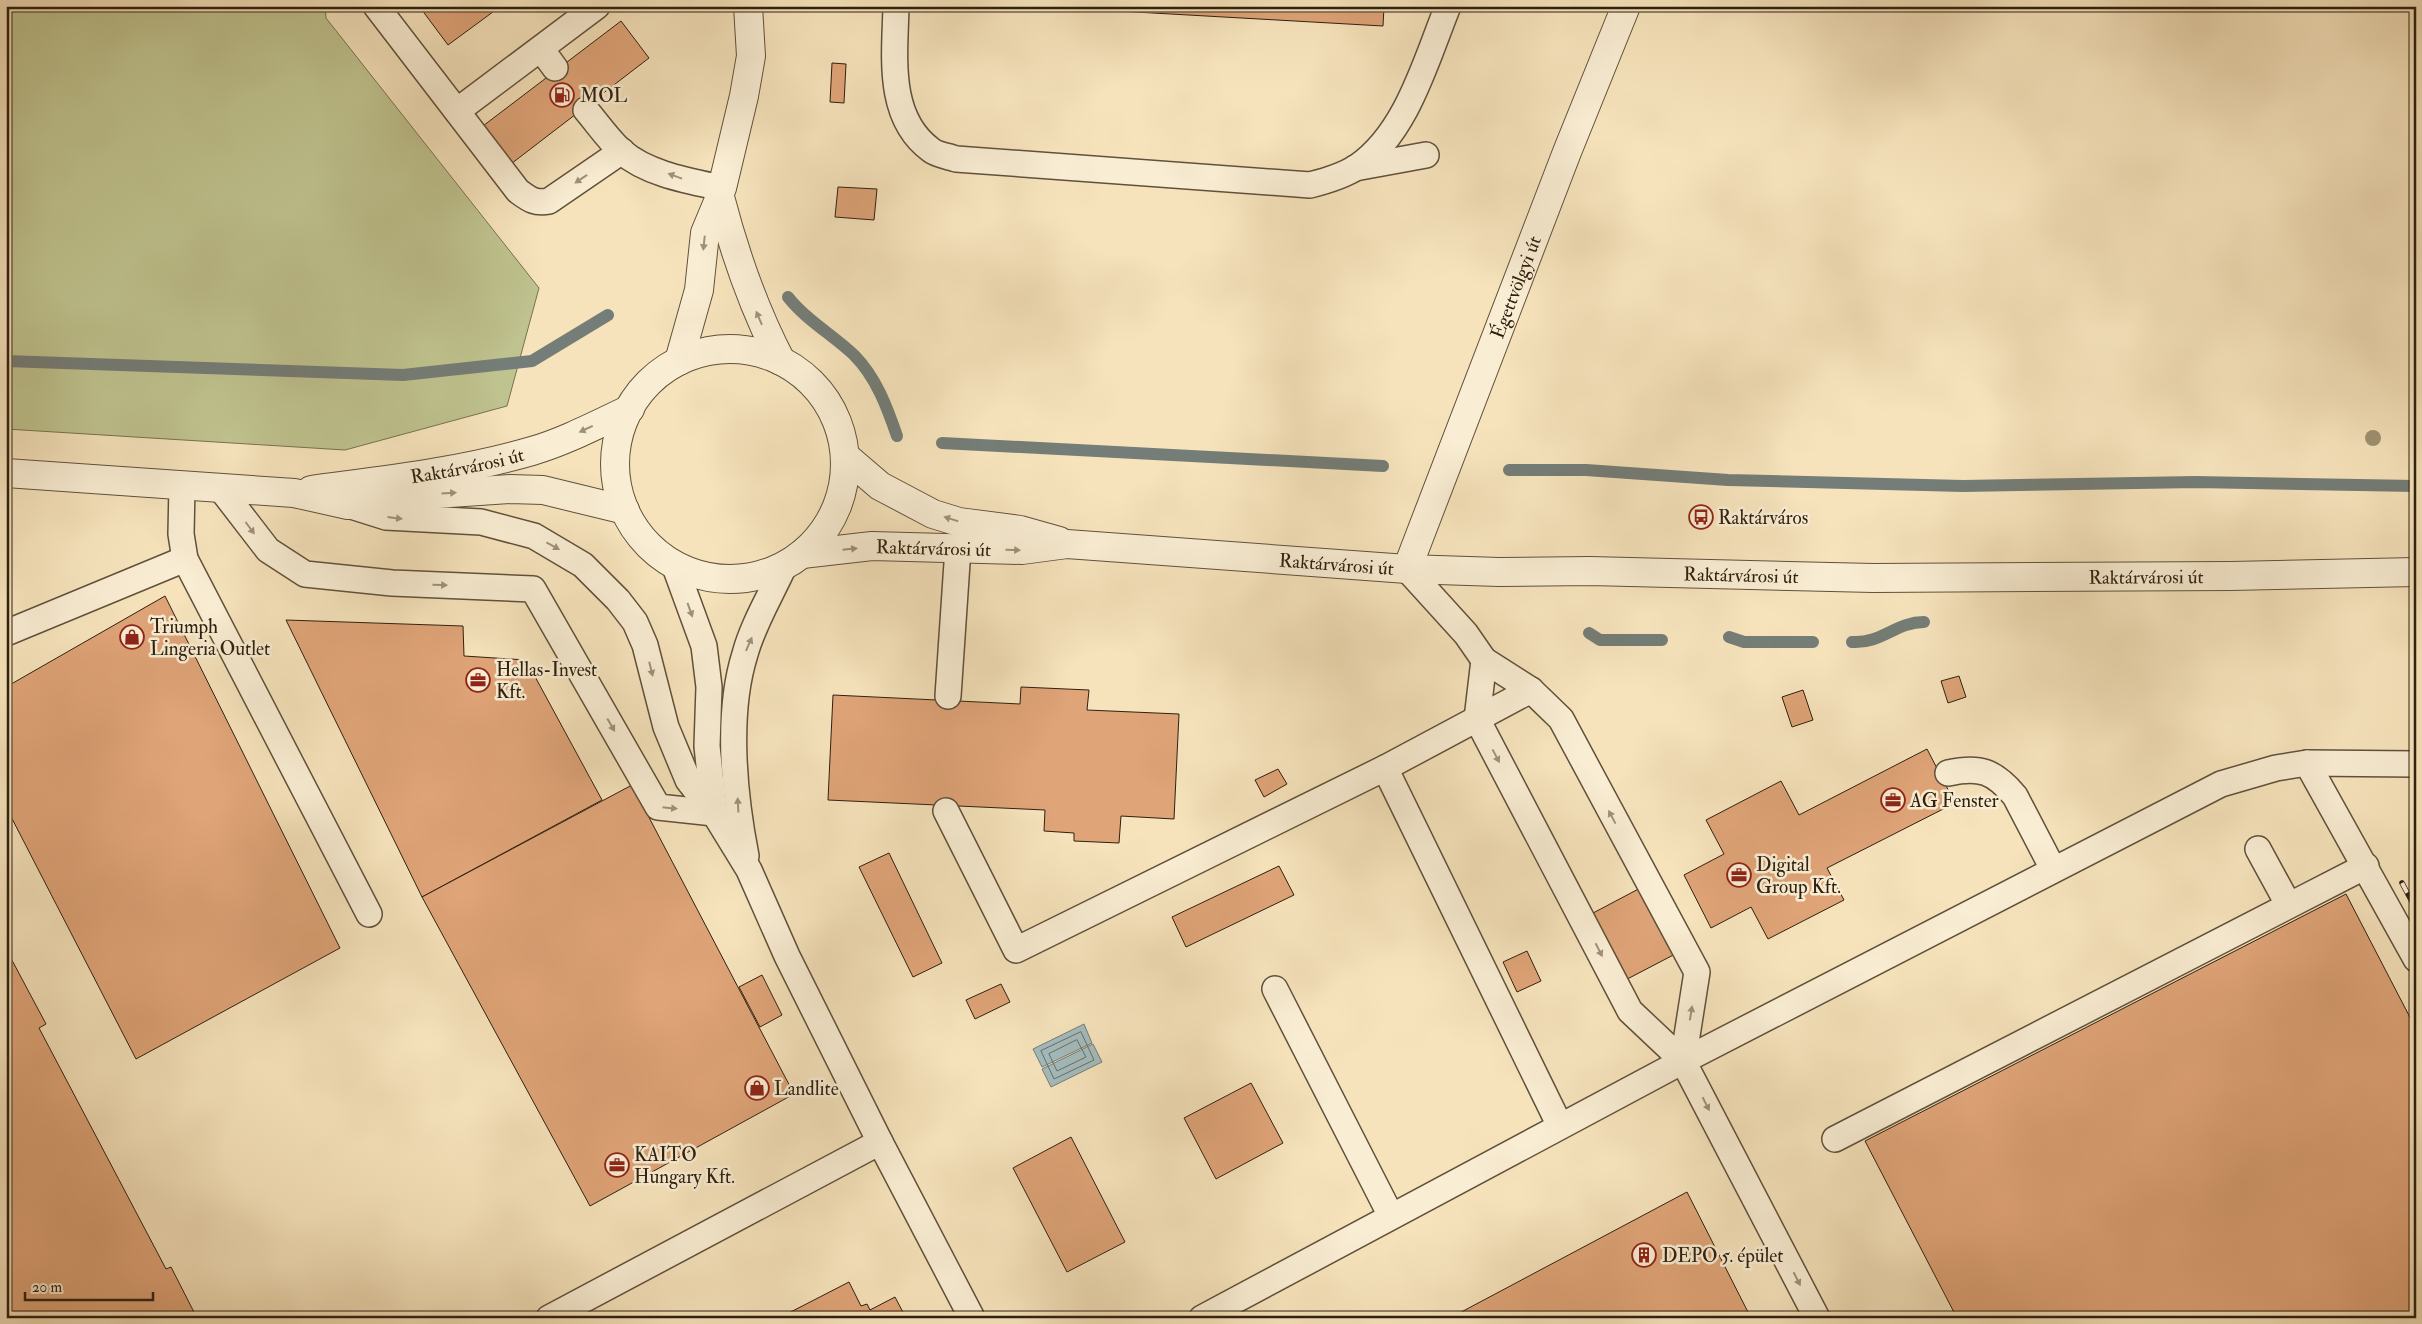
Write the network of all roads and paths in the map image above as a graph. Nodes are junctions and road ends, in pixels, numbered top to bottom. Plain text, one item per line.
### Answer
1 (376, 6) edge
2 (598, 6) edge
3 (748, 6) edge
4 (896, 6) edge
5 (1448, 6) edge
6 (1626, 6) edge
7 (586, 110) dead end
8 (457, 111) junction
9 (622, 151) junction
10 (1426, 155) dead end
11 (1355, 168) junction
12 (721, 193) junction
13 (679, 361) junction
14 (781, 362) junction
15 (630, 408) junction
16 (845, 456) junction
17 (6, 473) edge
18 (182, 486) junction
19 (221, 488) junction
20 (294, 493) junction
21 (348, 505) junction
22 (624, 510) junction
23 (1067, 544) junction
24 (958, 548) junction
25 (186, 558) junction
26 (793, 560) junction
27 (674, 564) junction
28 (1407, 569) junction
29 (2416, 572) edge
30 (6, 633) edge
31 (1484, 660) junction
32 (1530, 690) junction
33 (948, 696) dead end
34 (1477, 719) junction
35 (2307, 763) junction
36 (2416, 764) edge
37 (1385, 768) junction
38 (1948, 773) dead end
39 (946, 811) dead end
40 (714, 812) junction
41 (2258, 849) dead end
42 (2366, 866) junction
43 (2054, 868) junction
44 (749, 870) junction
45 (2288, 904) junction
46 (369, 914) dead end
47 (2416, 960) edge
48 (1276, 989) dead end
49 (1684, 1061) junction
50 (1560, 1126) junction
51 (1835, 1139) dead end
52 (880, 1142) junction
53 (1391, 1216) junction
54 (549, 1318) edge
55 (972, 1318) edge
56 (1202, 1318) edge
57 (1817, 1318) edge

1 - 8 lane
2 - 8 lane
3 - 12 street
4 - 11 lane
5 - 11 lane
6 - 28 street, Égettvölgyi út
7 - 9 lane
9 -> 8 lane
12 -> 9 lane
10 - 11 lane
12 -> 13 street
14 -> 12 street
13 - 14 street, Raktárvárosi út
13 - 15 street, Raktárvárosi út
14 - 16 street, Raktárvárosi út
15 -> 20 street, Raktárvárosi út
15 - 22 street, Raktárvárosi út
23 -> 16 street, Raktárvárosi út
16 - 26 street, Raktárvárosi út
17 - 18 street, Raktárvárosi út
18 - 19 street, Raktárvárosi út
18 - 25 lane
19 - 20 street, Raktárvárosi út
19 -> 40 lane
20 - 21 street, Raktárvárosi út
21 -> 22 street, Raktárvárosi út
21 -> 40 lane
22 - 27 street, Raktárvárosi út
24 -> 23 street, Raktárvárosi út
23 - 28 street, Raktárvárosi út
26 -> 24 street, Raktárvárosi út
24 - 33 lane
25 - 30 lane
25 - 46 lane
26 - 27 street, Raktárvárosi út
44 -> 26 lane
27 -> 40 lane
28 - 29 street, Raktárvárosi út
28 - 31 lane
31 - 32 lane
31 - 34 lane
32 - 34 lane
49 -> 32 lane
34 - 37 lane
34 -> 49 lane
35 - 36 lane
35 - 42 lane
35 - 43 lane
37 - 39 lane
37 - 50 lane
38 - 43 lane
40 - 44 lane
41 - 45 lane
42 - 45 lane
42 - 47 lane
43 - 49 lane
44 - 52 lane
45 - 51 lane
48 - 53 lane
49 - 50 lane
49 -> 57 lane
50 - 53 lane
52 - 54 lane
52 - 55 lane
53 - 56 lane

